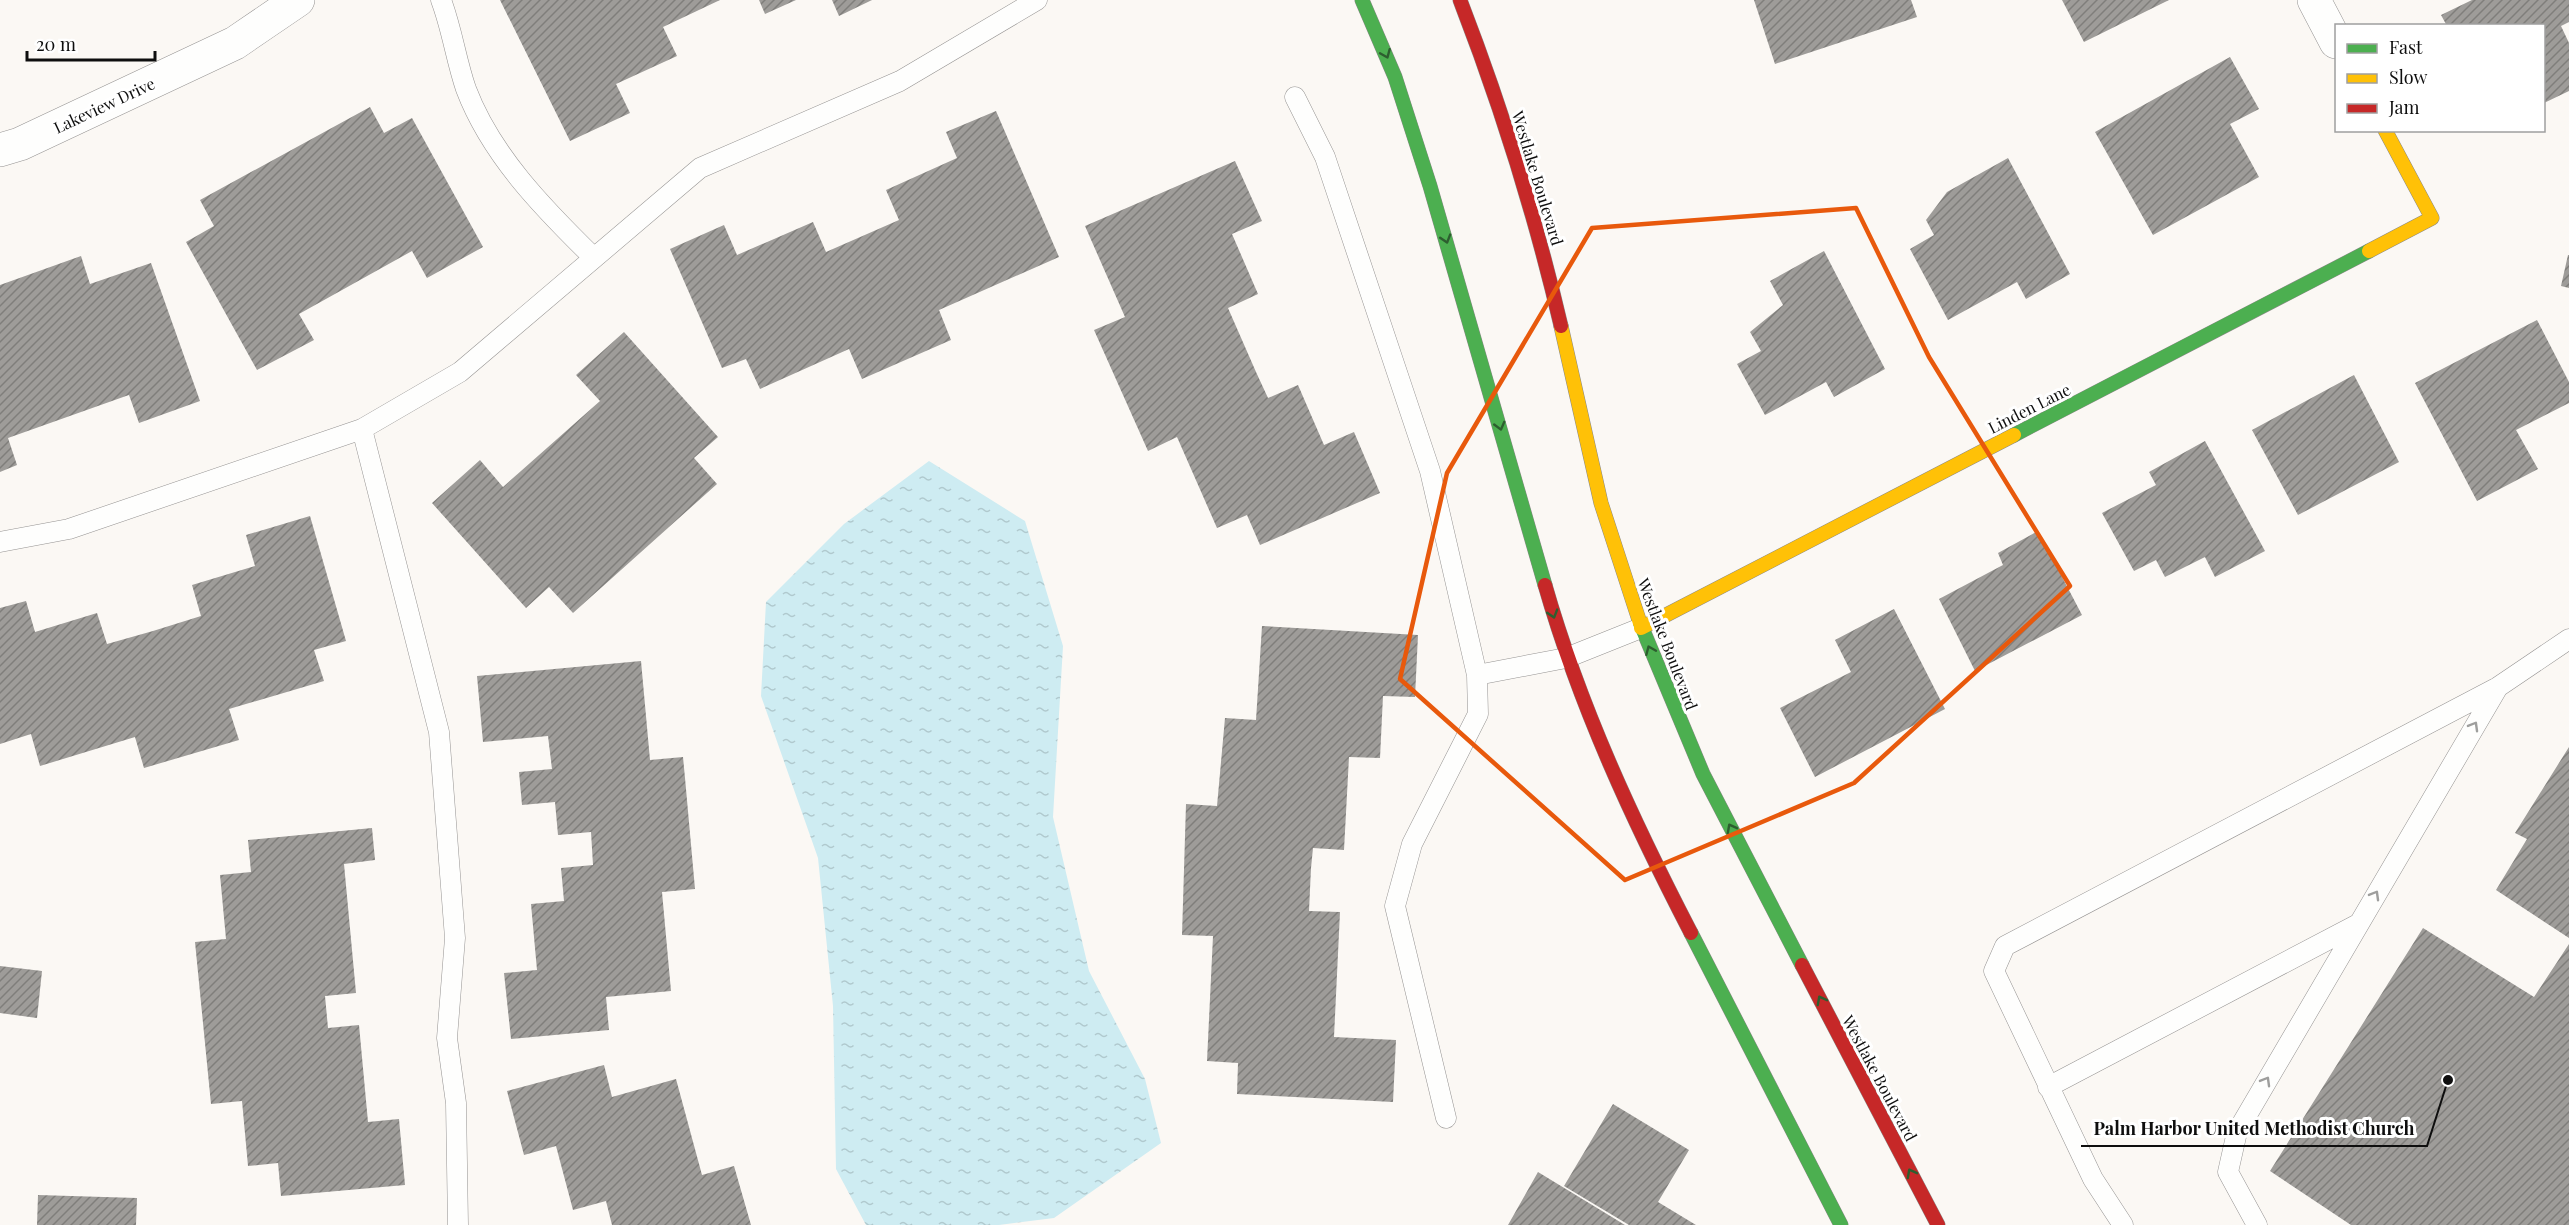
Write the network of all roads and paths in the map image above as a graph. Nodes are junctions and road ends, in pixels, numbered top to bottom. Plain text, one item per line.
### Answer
1 (298, 0) edge
2 (441, 0) edge
3 (1037, 0) edge
4 (1362, 0) edge
5 (1460, 0) edge
6 (2314, 0) edge
7 (2335, 38) edge
8 (1295, 98) dead end
9 (2386, 132) edge
10 (0, 150) edge
11 (593, 257) junction
12 (362, 429) junction
13 (0, 543) edge
14 (1641, 628) junction
15 (2569, 639) edge
16 (1566, 658) junction
17 (1477, 675) junction
18 (2498, 687) junction
19 (2358, 924) junction
20 (2048, 1087) junction
21 (1446, 1118) dead end
22 (458, 1225) edge
23 (1841, 1225) edge
24 (1938, 1225) edge
25 (2123, 1225) edge
26 (2257, 1225) edge

1 - 10 street, Lakeview Drive
2 - 11 lane
3 - 11 lane
4 -> 16 street
5 - 14 street, Westlake Boulevard
6 - 7 street
8 - 17 lane
9 - 14 street, Linden Lane
11 - 12 lane
12 - 13 lane
12 - 22 lane
14 - 16 lane
24 -> 14 street, Westlake Boulevard
15 - 18 lane
16 - 17 lane
16 - 23 street
17 - 21 lane
19 -> 18 lane
18 - 20 lane
19 - 20 lane
26 -> 19 lane
20 - 25 lane

